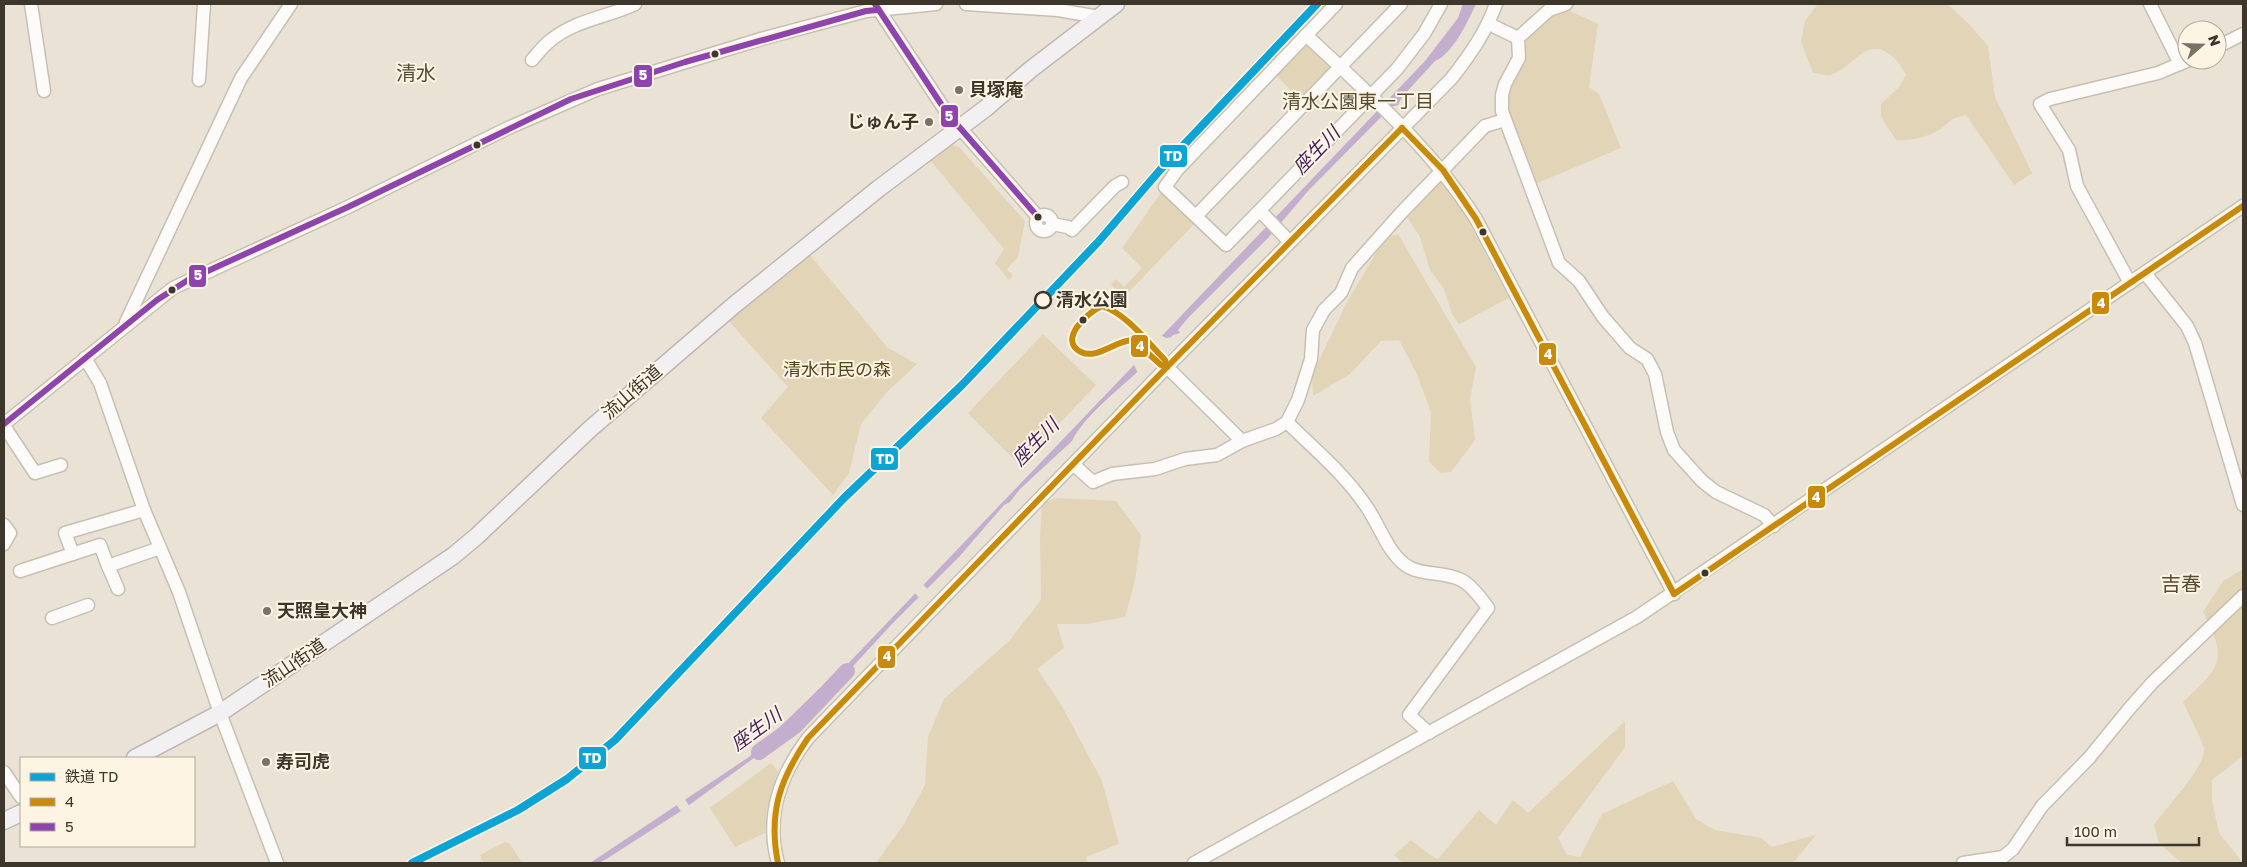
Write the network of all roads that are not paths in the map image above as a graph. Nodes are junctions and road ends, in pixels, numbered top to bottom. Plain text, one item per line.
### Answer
1 (31, 4) edge
2 (204, 4) edge
3 (291, 4) edge
4 (635, 4) edge
5 (936, 4) edge
6 (966, 4) edge
7 (1116, 4) edge
8 (1336, 4) edge
9 (1401, 4) edge
10 (1442, 4) edge
11 (1496, 4) edge
12 (1566, 4) edge
13 (2150, 4) edge
14 (899, 6) edge
15 (876, 7) edge
16 (1099, 17) junction
17 (1489, 24) junction
18 (2243, 34) edge
19 (1306, 35) junction
20 (1518, 38) junction
21 (2227, 42) edge
22 (2177, 50) edge
23 (532, 60) dead end
24 (2177, 65) edge
25 (1340, 67) junction
26 (199, 80) dead end
27 (44, 91) dead end
28 (1372, 99) junction
29 (1505, 120) junction
30 (1398, 124) junction
31 (959, 128) junction
32 (1443, 170) junction
33 (1122, 182) dead end
34 (2243, 206) edge
35 (1262, 213) junction
36 (1196, 216) junction
37 (1285, 238) junction
38 (2145, 273) junction
39 (2130, 283) junction
40 (125, 325) junction
41 (85, 358) junction
42 (1167, 367) junction
43 (1287, 422) junction
44 (4, 425) edge
45 (1242, 441) junction
46 (61, 465) dead end
47 (1074, 465) junction
48 (2243, 505) edge
49 (144, 510) junction
50 (4, 525) edge
51 (1774, 526) junction
52 (4, 544) edge
53 (160, 548) junction
54 (73, 554) junction
55 (108, 566) junction
56 (20, 571) dead end
57 (118, 589) dead end
58 (1674, 594) junction
59 (2243, 596) edge
60 (88, 606) dead end
61 (52, 618) dead end
62 (220, 713) junction
63 (1430, 733) junction
64 (137, 757) edge
65 (4, 772) edge
66 (20, 796) edge
67 (20, 813) edge
68 (4, 821) edge
69 (277, 863) edge
70 (778, 863) edge
71 (1194, 863) edge
72 (1963, 863) edge

1 - 27 street
2 - 26 street
3 - 40 street
4 - 23 street
5 - 14 street
6 - 16 street
7 - 16 main road, 流山街道
8 - 19 street
9 - 25 street
10 - 28 street
11 - 17 street
12 - 20 street
13 - 22 street
14 - 15 street
15 - 31 street
15 - 40 street
16 - 31 main road, 流山街道
17 - 20 street
17 - 30 street
18 - 21 street
19 - 25 street
19 - 36 street
20 - 29 street
24 - 39 street
25 - 28 street
25 - 36 street
28 - 30 street
28 - 35 street
29 - 32 street
29 - 51 street
30 - 32 street
30 - 37 street
31 - 33 street
31 - 62 main road, 流山街道
32 - 43 street
32 - 58 street
34 - 38 street
35 - 36 street
35 - 37 street
37 - 42 street
38 - 39 street
38 - 48 street
39 - 51 street
40 - 41 street
41 - 44 street
41 - 49 street
42 - 45 street
42 - 47 street
43 - 45 street
43 - 63 street
44 - 46 street
45 - 47 street
47 - 70 street
49 - 53 street
49 - 54 street
50 - 52 street
51 - 58 street
53 - 55 street
53 - 62 street
54 - 55 street
54 - 56 street
55 - 57 street
58 - 63 street
59 - 72 street
60 - 61 street
62 - 64 main road, 流山街道
62 - 69 street
63 - 71 street
65 - 66 street
67 - 68 main road

